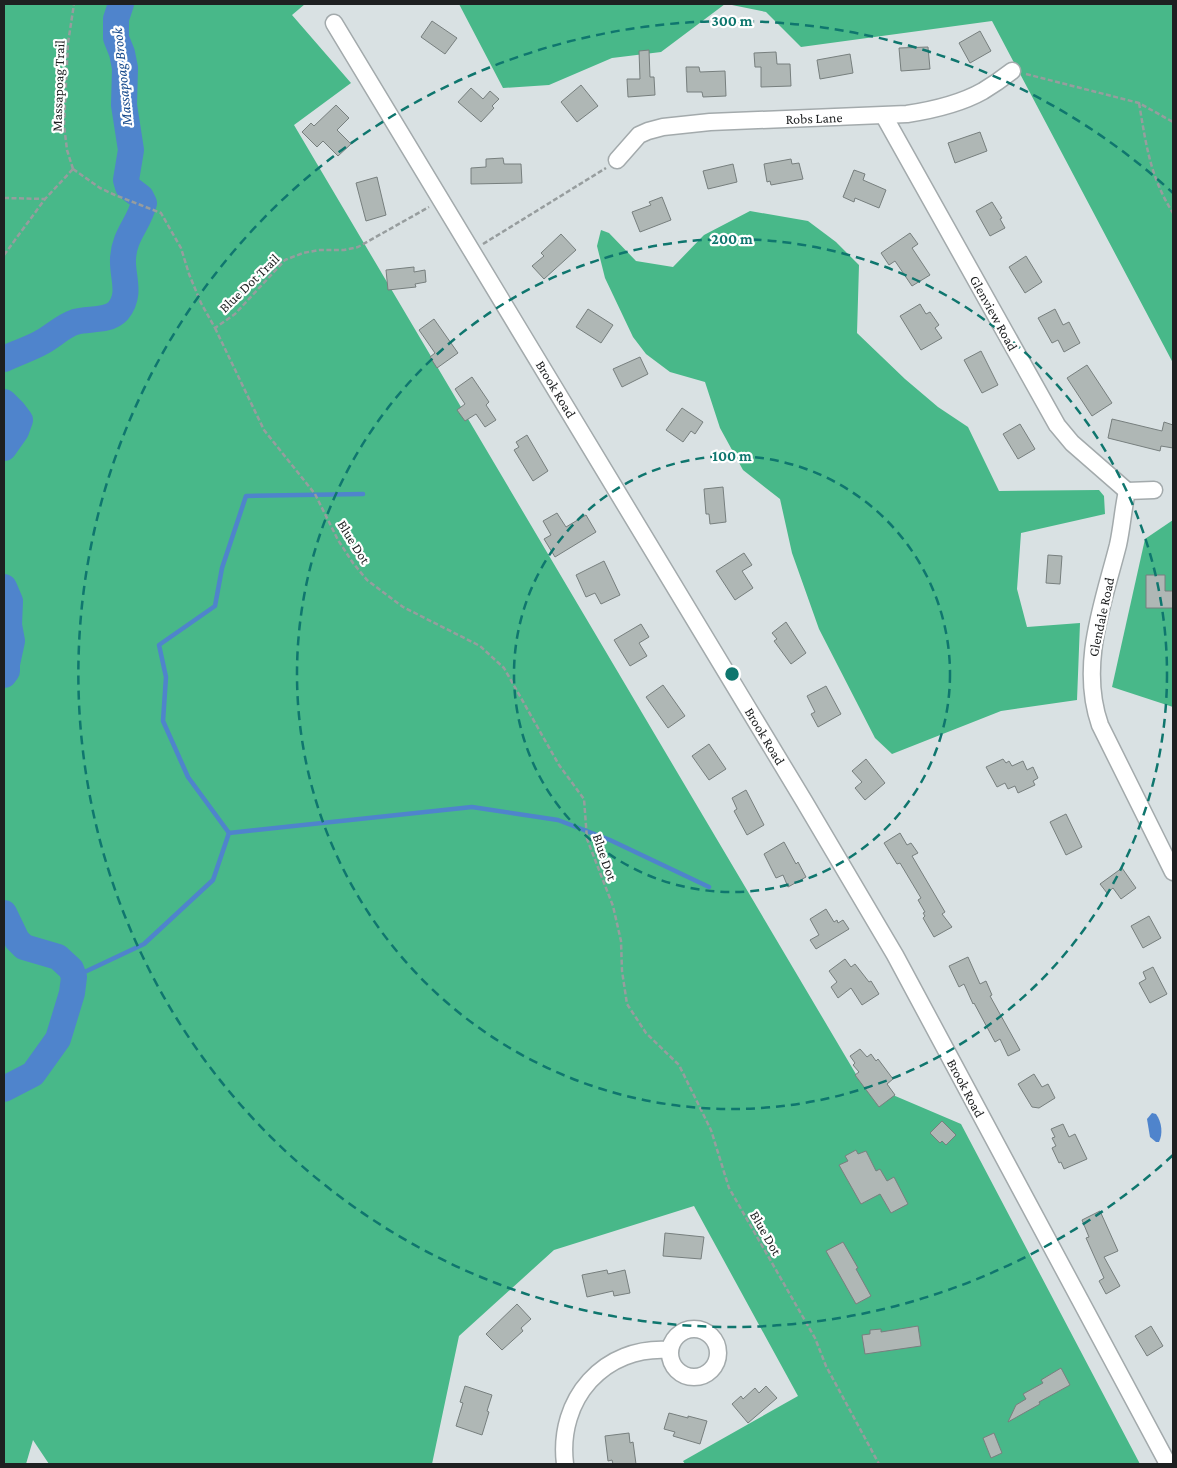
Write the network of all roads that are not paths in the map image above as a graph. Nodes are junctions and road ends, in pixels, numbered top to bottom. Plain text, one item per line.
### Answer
1 (334, 24) dead end
2 (1012, 71) road end
3 (884, 116) junction
4 (618, 160) road end
5 (1154, 490) dead end
6 (1128, 492) junction
7 (1173, 872) edge
8 (670, 1350) dead end
9 (565, 1464) edge
10 (1168, 1464) edge

1 - 10 street, Brook Road
2 - 3 street, Robs Lane
3 - 4 street, Robs Lane
3 - 6 street, Glenview Road
5 - 6 street
6 - 7 street, Glendale Road
8 - 9 street

